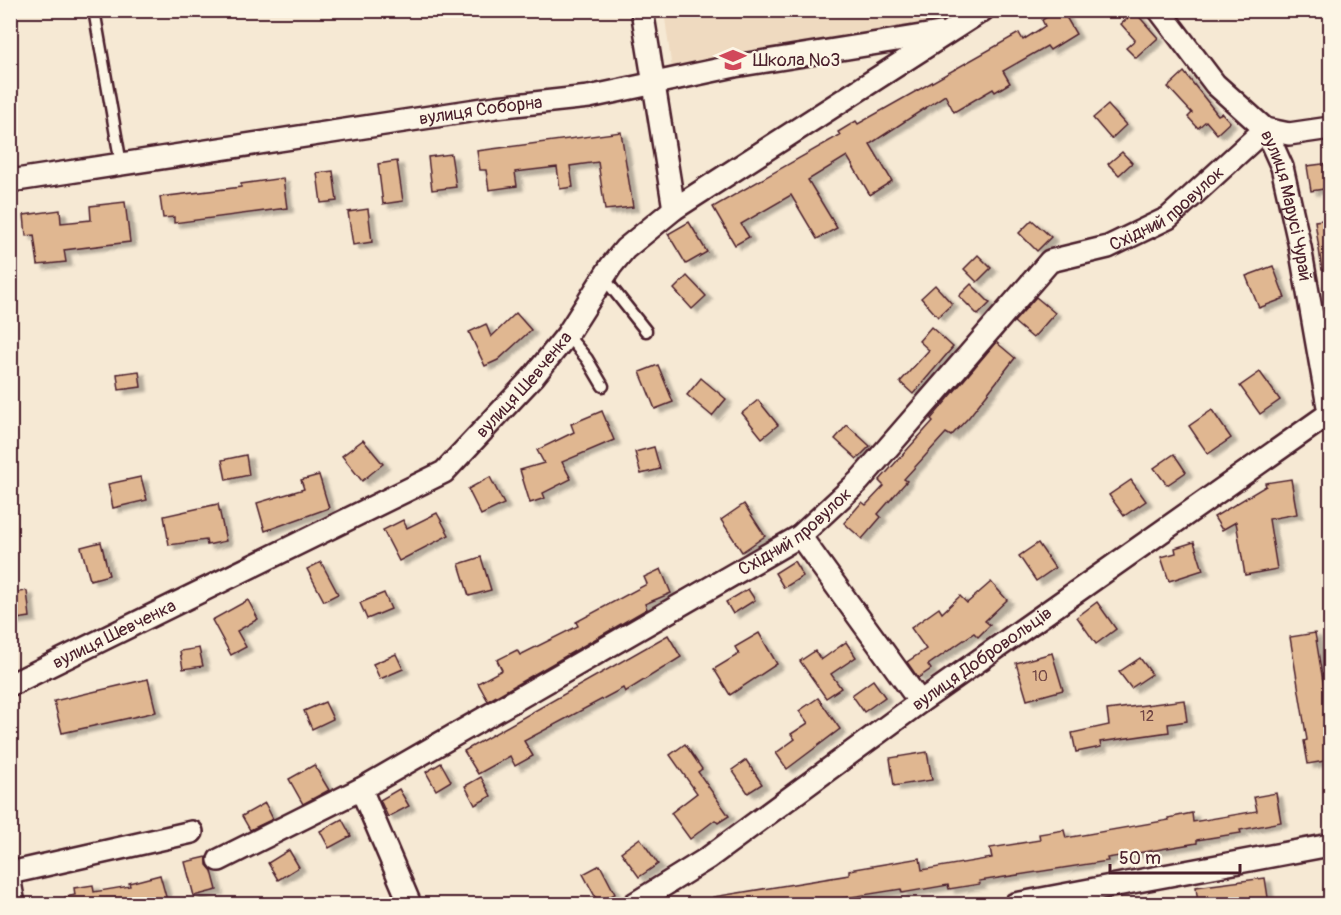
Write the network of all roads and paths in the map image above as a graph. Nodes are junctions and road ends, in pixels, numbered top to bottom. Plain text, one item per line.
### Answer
1 (94, 10) edge
2 (642, 10) edge
3 (983, 10) edge
4 (1159, 10) edge
5 (948, 31) junction
6 (652, 85) junction
7 (1330, 128) edge
8 (1265, 129) junction
9 (121, 164) junction
10 (10, 181) edge
11 (674, 209) junction
12 (604, 278) junction
13 (646, 331) dead end
14 (567, 335) junction
15 (1328, 384) edge
16 (603, 386) dead end
17 (1330, 412) edge
18 (1330, 418) edge
19 (800, 536) junction
20 (10, 685) edge
21 (920, 702) junction
22 (361, 789) junction
23 (192, 832) dead end
24 (1330, 845) edge
25 (219, 860) dead end
26 (10, 873) edge
27 (10, 882) edge
28 (14, 904) edge
29 (410, 904) edge
30 (634, 904) edge
31 (1015, 904) edge

1 - 9 lane
2 - 6 street
3 - 5 street, вулиця Шевченка
4 - 8 street
5 - 6 street, вулиця Соборна
5 - 11 street, вулиця Шевченка
6 - 9 street, вулиця Соборна
6 - 11 street
7 - 8 street, вулиця Марусі Чурай
8 - 15 street, вулиця Марусі Чурай
8 - 19 street, Східний провулок
9 - 10 street, вулиця Соборна
11 - 12 street, вулиця Шевченка
12 - 13 lane
12 - 14 street, вулиця Шевченка
14 - 16 lane
14 - 20 street, вулиця Шевченка
15 - 17 street, вулиця Марусі Чурай
17 - 18 street, вулиця Марусі Чурай
17 - 21 street, вулиця Добровольців
19 - 21 street
19 - 22 street, Східний провулок
21 - 30 street, вулиця Добровольців
22 - 25 street, Східний провулок
22 - 29 street
23 - 26 street
24 - 31 street
27 - 28 street

